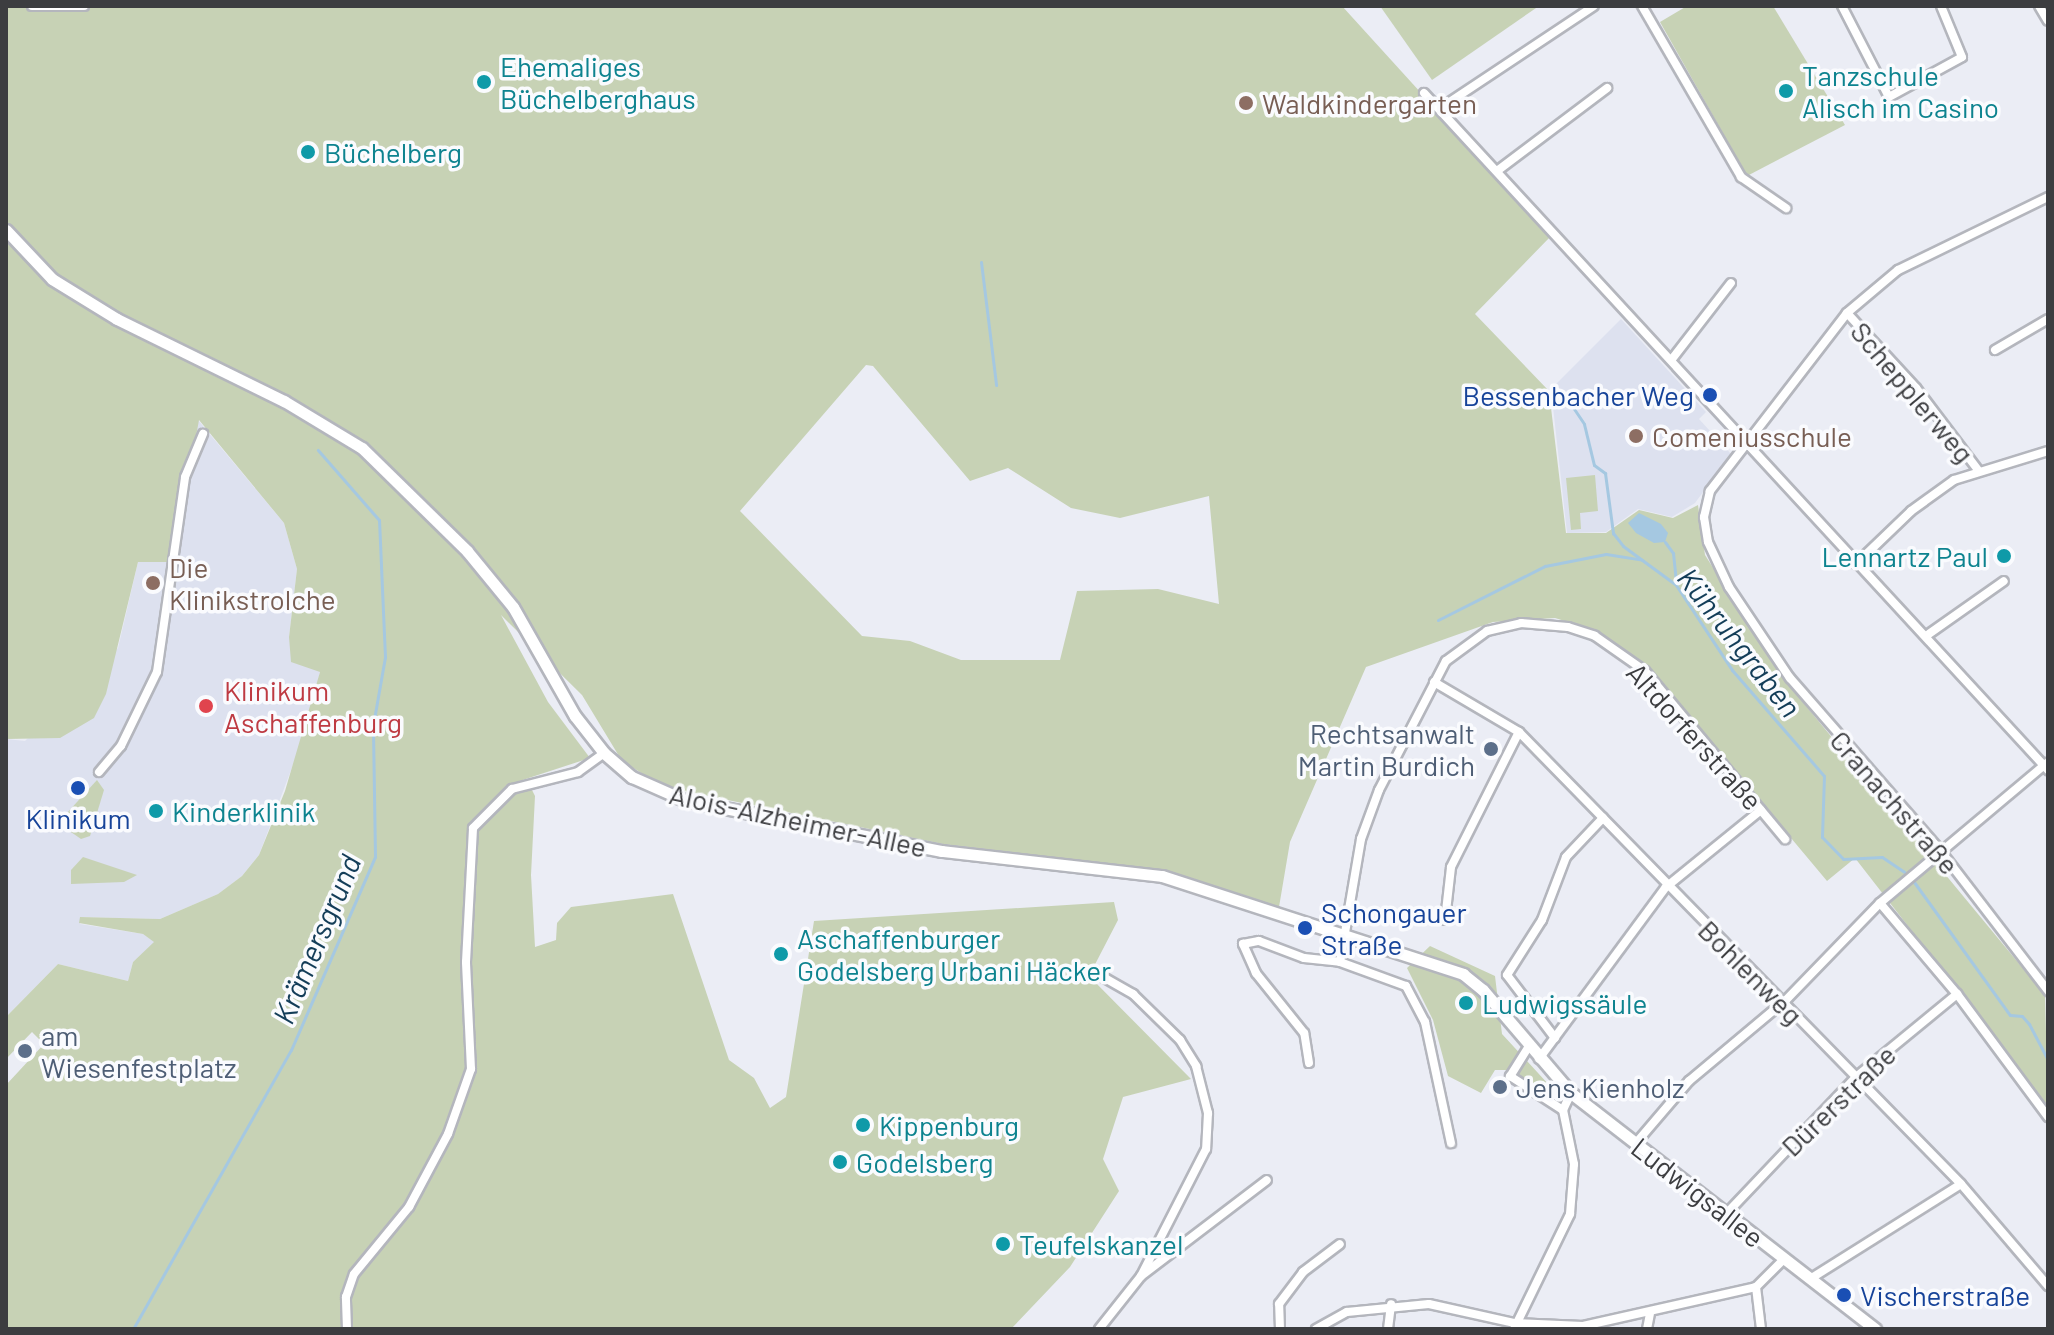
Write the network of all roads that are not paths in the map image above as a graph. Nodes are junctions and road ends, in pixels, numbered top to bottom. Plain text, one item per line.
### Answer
1 (32, 6) edge
2 (84, 6) edge
3 (1594, 6) edge
4 (1642, 6) edge
5 (1842, 6) edge
6 (1941, 6) edge
7 (2039, 6) edge
8 (2048, 21) edge
9 (1607, 88) dead end
10 (1424, 93) dead end
11 (1442, 107) junction
12 (1497, 171) junction
13 (2048, 197) edge
14 (1786, 208) dead end
15 (6, 230) edge
16 (1731, 283) dead end
17 (1847, 313) junction
18 (2048, 319) edge
19 (1995, 350) dead end
20 (1672, 359) junction
21 (203, 434) dead end
22 (1748, 442) junction
23 (2048, 451) edge
24 (1978, 470) junction
25 (1856, 564) junction
26 (2004, 581) dead end
27 (1926, 636) junction
28 (1434, 682) junction
29 (1519, 732) junction
30 (604, 753) junction
31 (2047, 766) edge
32 (99, 772) dead end
33 (1761, 810) junction
34 (1603, 818) junction
35 (1785, 839) dead end
36 (1940, 850) junction
37 (1666, 887) junction
38 (1880, 903) junction
39 (1445, 920) dead end
40 (1348, 933) junction
41 (1340, 962) junction
42 (1096, 973) dead end
43 (2048, 991) edge
44 (1957, 994) junction
45 (1782, 1003) junction
46 (1555, 1038) junction
47 (1529, 1046) junction
48 (1539, 1059) junction
49 (1309, 1063) dead end
50 (1856, 1077) junction
51 (1571, 1093) junction
52 (1563, 1110) junction
53 (2048, 1117) edge
54 (1451, 1143) dead end
55 (1636, 1143) junction
56 (1267, 1180) dead end
57 (1961, 1184) junction
58 (1726, 1214) junction
59 (1340, 1244) dead end
60 (1784, 1259) junction
61 (2048, 1265) edge
62 (2038, 1273) junction
63 (1141, 1276) junction
64 (1810, 1279) junction
65 (2048, 1286) edge
66 (1756, 1287) junction
67 (1391, 1304) junction
68 (1650, 1314) junction
69 (1514, 1326) edge
70 (347, 1329) edge
71 (1099, 1329) edge
72 (1280, 1329) edge
73 (1316, 1329) edge
74 (1388, 1329) edge
75 (1647, 1329) edge
76 (1761, 1329) edge
77 (1875, 1329) edge

1 - 2 street
3 - 11 street
4 - 14 street
5 - 6 street
7 - 8 street
9 - 12 street
10 - 11 street
11 - 12 street
12 - 20 street
13 - 17 street, Cranachstraße
15 - 30 street, Alois-Alzheimer-Allee
16 - 20 street
17 - 22 street, Cranachstraße
17 - 24 street, Schepplerweg
18 - 19 street
20 - 22 street
21 - 32 street
22 - 25 street
22 - 36 street, Cranachstraße
23 - 24 street
24 - 25 street
25 - 27 street
26 - 27 street
27 - 31 street
28 - 29 street, Bohlenweg
28 - 33 street, Altdorferstraße
28 - 40 street, Altdorferstraße
29 - 34 street, Bohlenweg
29 - 39 street
30 - 40 street, Alois-Alzheimer-Allee
30 - 70 street
31 - 36 street
33 - 35 street, Altdorferstraße
33 - 37 street
34 - 37 street, Bohlenweg
34 - 46 street
36 - 38 street
36 - 43 street, Cranachstraße
37 - 45 street, Bohlenweg
37 - 46 street
38 - 44 street
38 - 45 street
40 - 41 street
40 - 47 street, Ludwigsallee
41 - 49 street
41 - 54 street
42 - 63 street
44 - 50 street, Dürerstraße
44 - 53 street
45 - 50 street, Bohlenweg
45 - 55 street
46 - 48 street
47 - 48 street, Ludwigsallee
47 - 52 street
48 - 51 street, Ludwigsallee
50 - 57 street, Bohlenweg
50 - 58 street, Dürerstraße
51 - 52 street
51 - 55 street, Ludwigsallee
52 - 69 street
55 - 58 street, Ludwigsallee
56 - 63 street
57 - 62 street, Bohlenweg
57 - 64 street
58 - 60 street, Ludwigsallee
59 - 72 street
60 - 64 street, Ludwigsallee
60 - 66 street
61 - 62 street
62 - 65 street, Bohlenweg
63 - 71 street
64 - 77 street, Ludwigsallee
66 - 68 street
66 - 76 street
67 - 69 street
67 - 73 street
67 - 74 street
68 - 69 street
68 - 75 street

